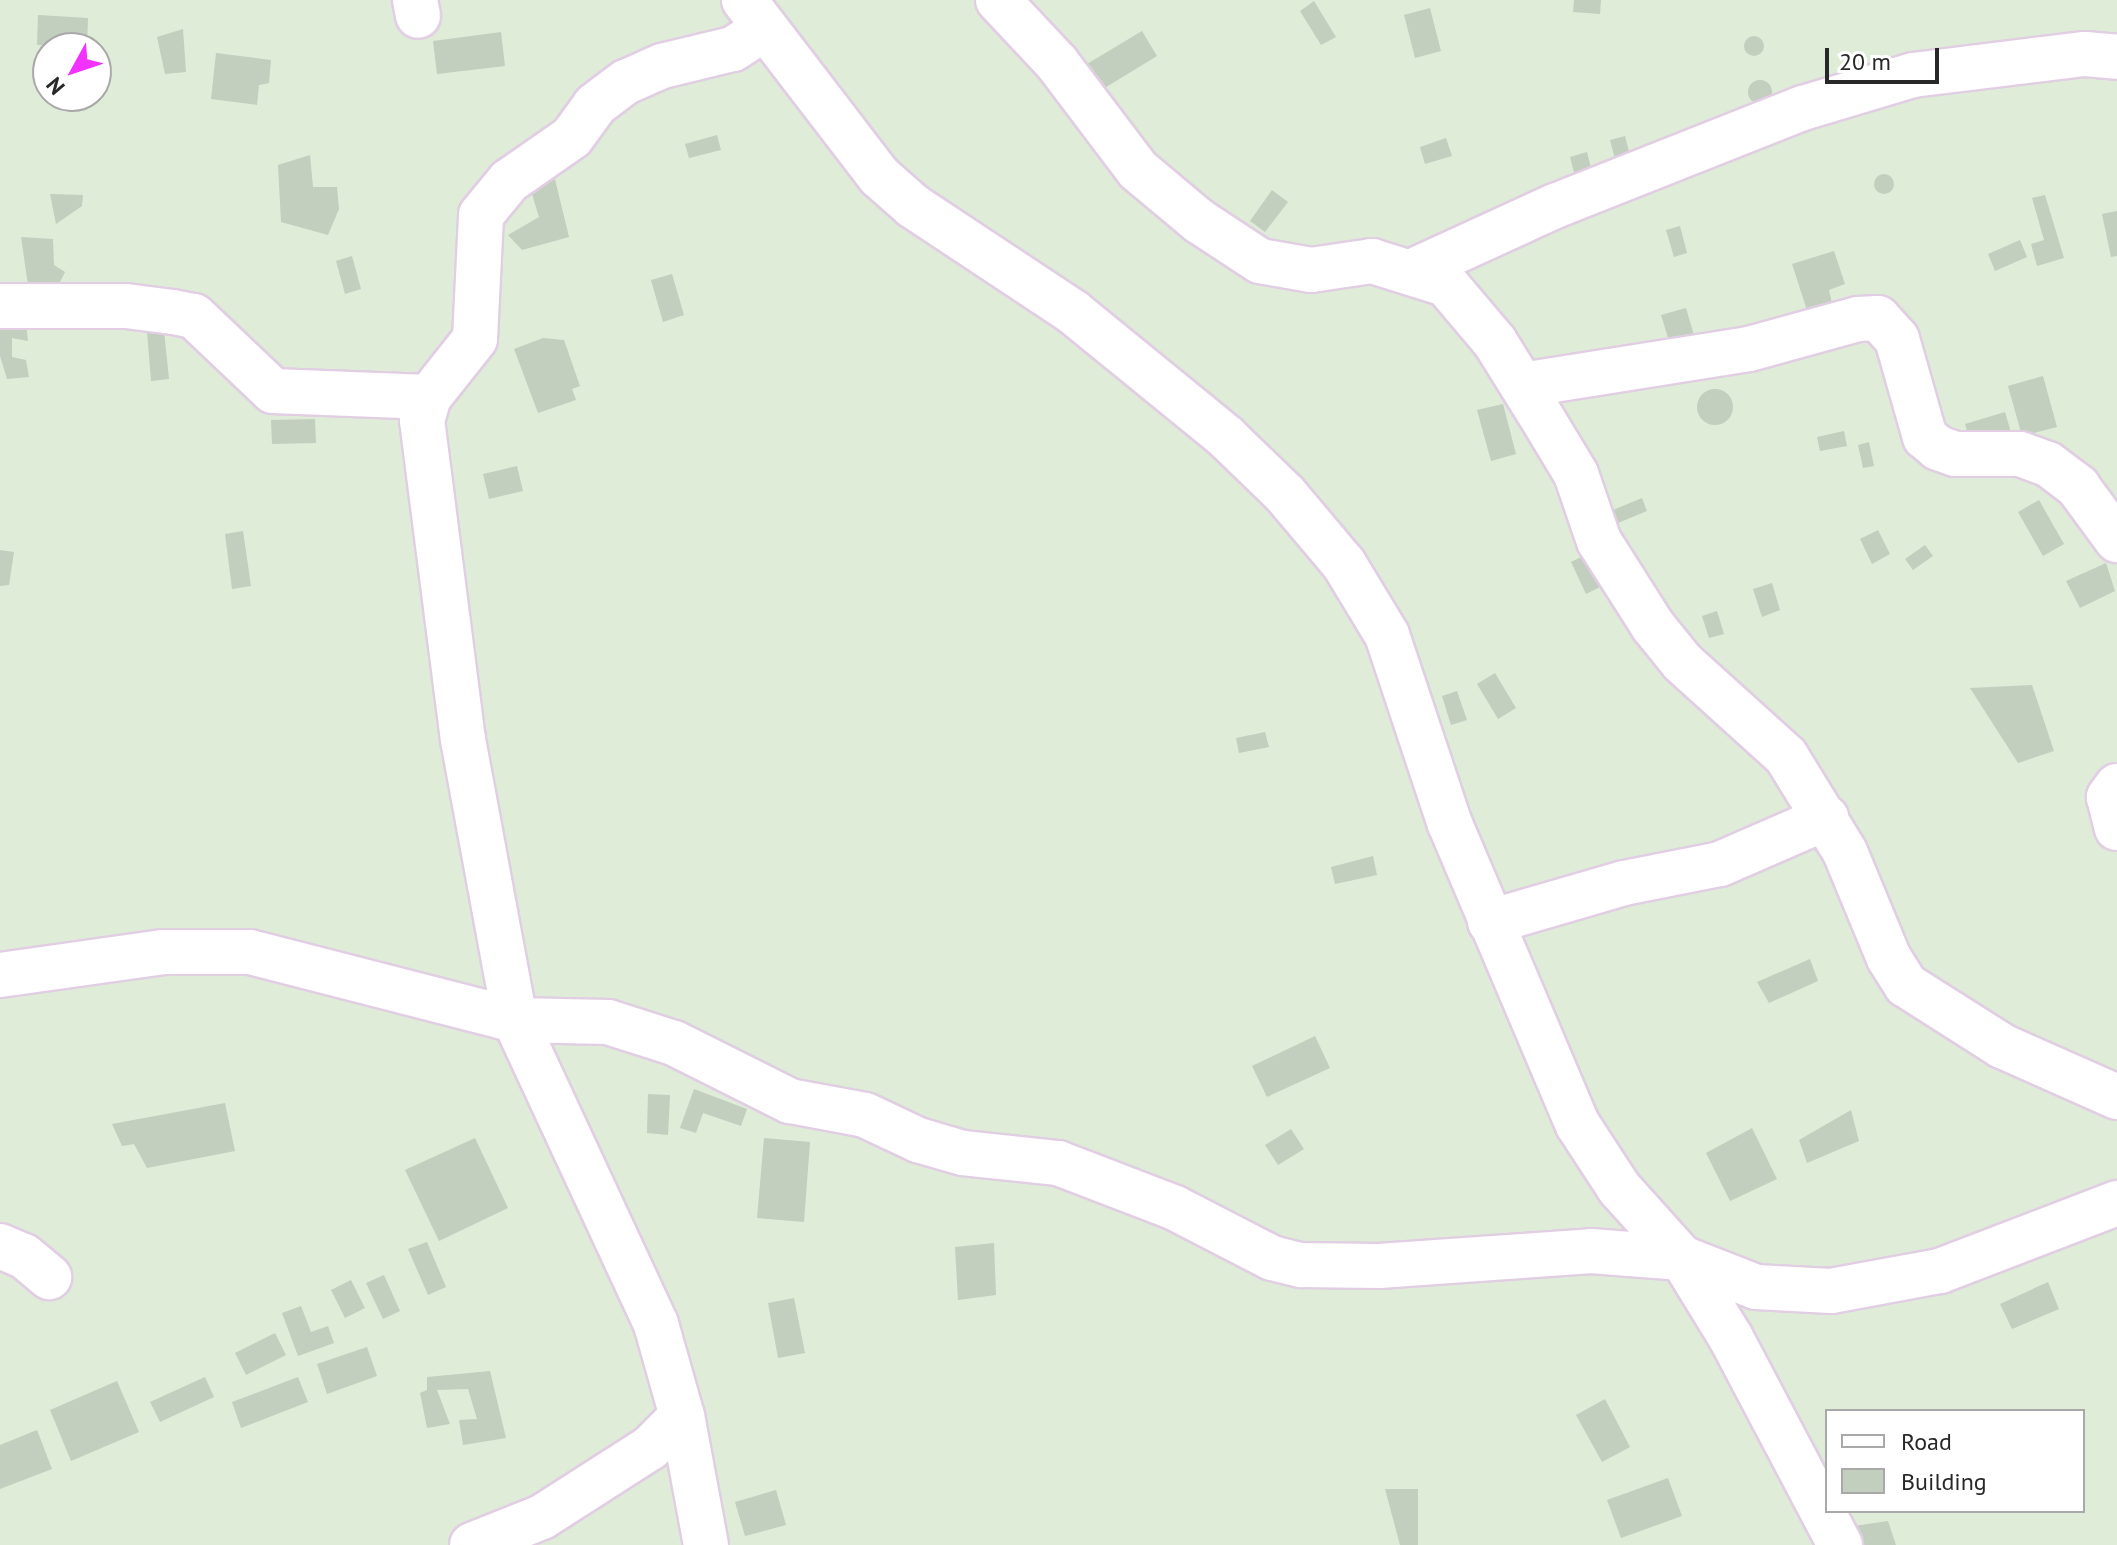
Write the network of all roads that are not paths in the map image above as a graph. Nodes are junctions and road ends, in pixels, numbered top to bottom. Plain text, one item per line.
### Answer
1 (998, 0) edge
2 (753, 15) edge
3 (2117, 57) edge
4 (1413, 271) junction
5 (0, 306) edge
6 (1522, 385) junction
7 (429, 397) junction
8 (2117, 540) edge
9 (2117, 786) edge
10 (1826, 818) junction
11 (2117, 828) edge
12 (1490, 922) junction
13 (0, 975) edge
14 (515, 1020) junction
15 (2117, 1097) edge
16 (2117, 1203) edge
17 (0, 1246) edge
18 (1682, 1258) junction
19 (49, 1277) dead end
20 (682, 1416) junction
21 (472, 1545) edge
22 (706, 1545) edge
23 (1840, 1545) edge

1 - 4 street
2 - 7 street
2 - 12 street
3 - 4 street
4 - 6 street
5 - 7 street
6 - 8 street
6 - 10 street
7 - 14 street
9 - 11 street
10 - 12 street
10 - 15 street
12 - 18 street
13 - 14 street
14 - 18 street
14 - 20 street
16 - 18 street
17 - 19 street
18 - 23 street
20 - 21 street
20 - 22 street

